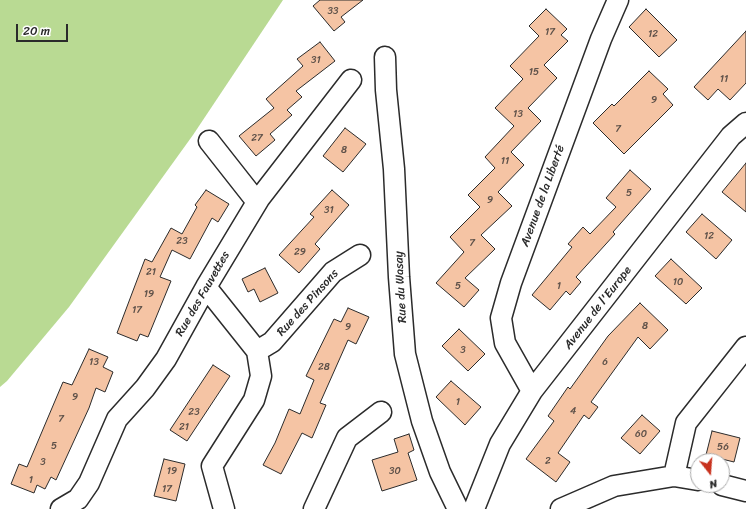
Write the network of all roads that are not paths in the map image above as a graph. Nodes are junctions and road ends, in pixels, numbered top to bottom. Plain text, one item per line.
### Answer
1 (618, 0) edge
2 (385, 57) dead end
3 (352, 80) dead end
4 (746, 123) edge
5 (209, 141) dead end
6 (258, 202) junction
7 (360, 254) dead end
8 (206, 287) junction
9 (746, 347) edge
10 (257, 350) junction
11 (532, 391) junction
12 (381, 412) dead end
13 (674, 476) junction
14 (690, 479) edge
15 (730, 486) edge
16 (746, 491) edge
17 (61, 509) edge
18 (224, 509) edge
19 (314, 509) edge
20 (458, 509) edge
21 (474, 509) edge
22 (561, 509) edge

1 - 11 street, Avenue de la Liberté
2 - 20 street, Rue du Wasay
3 - 6 street, Rue des Fauvettes
4 - 11 street, Avenue de l'Europe
5 - 6 street
6 - 8 street, Rue des Fauvettes
7 - 10 street, Rue des Pinsons
8 - 10 street
8 - 17 street, Rue des Fauvettes
9 - 13 street
10 - 18 street
11 - 21 street, Avenue de l'Europe
12 - 19 street
13 - 14 street
13 - 22 street
15 - 16 street

